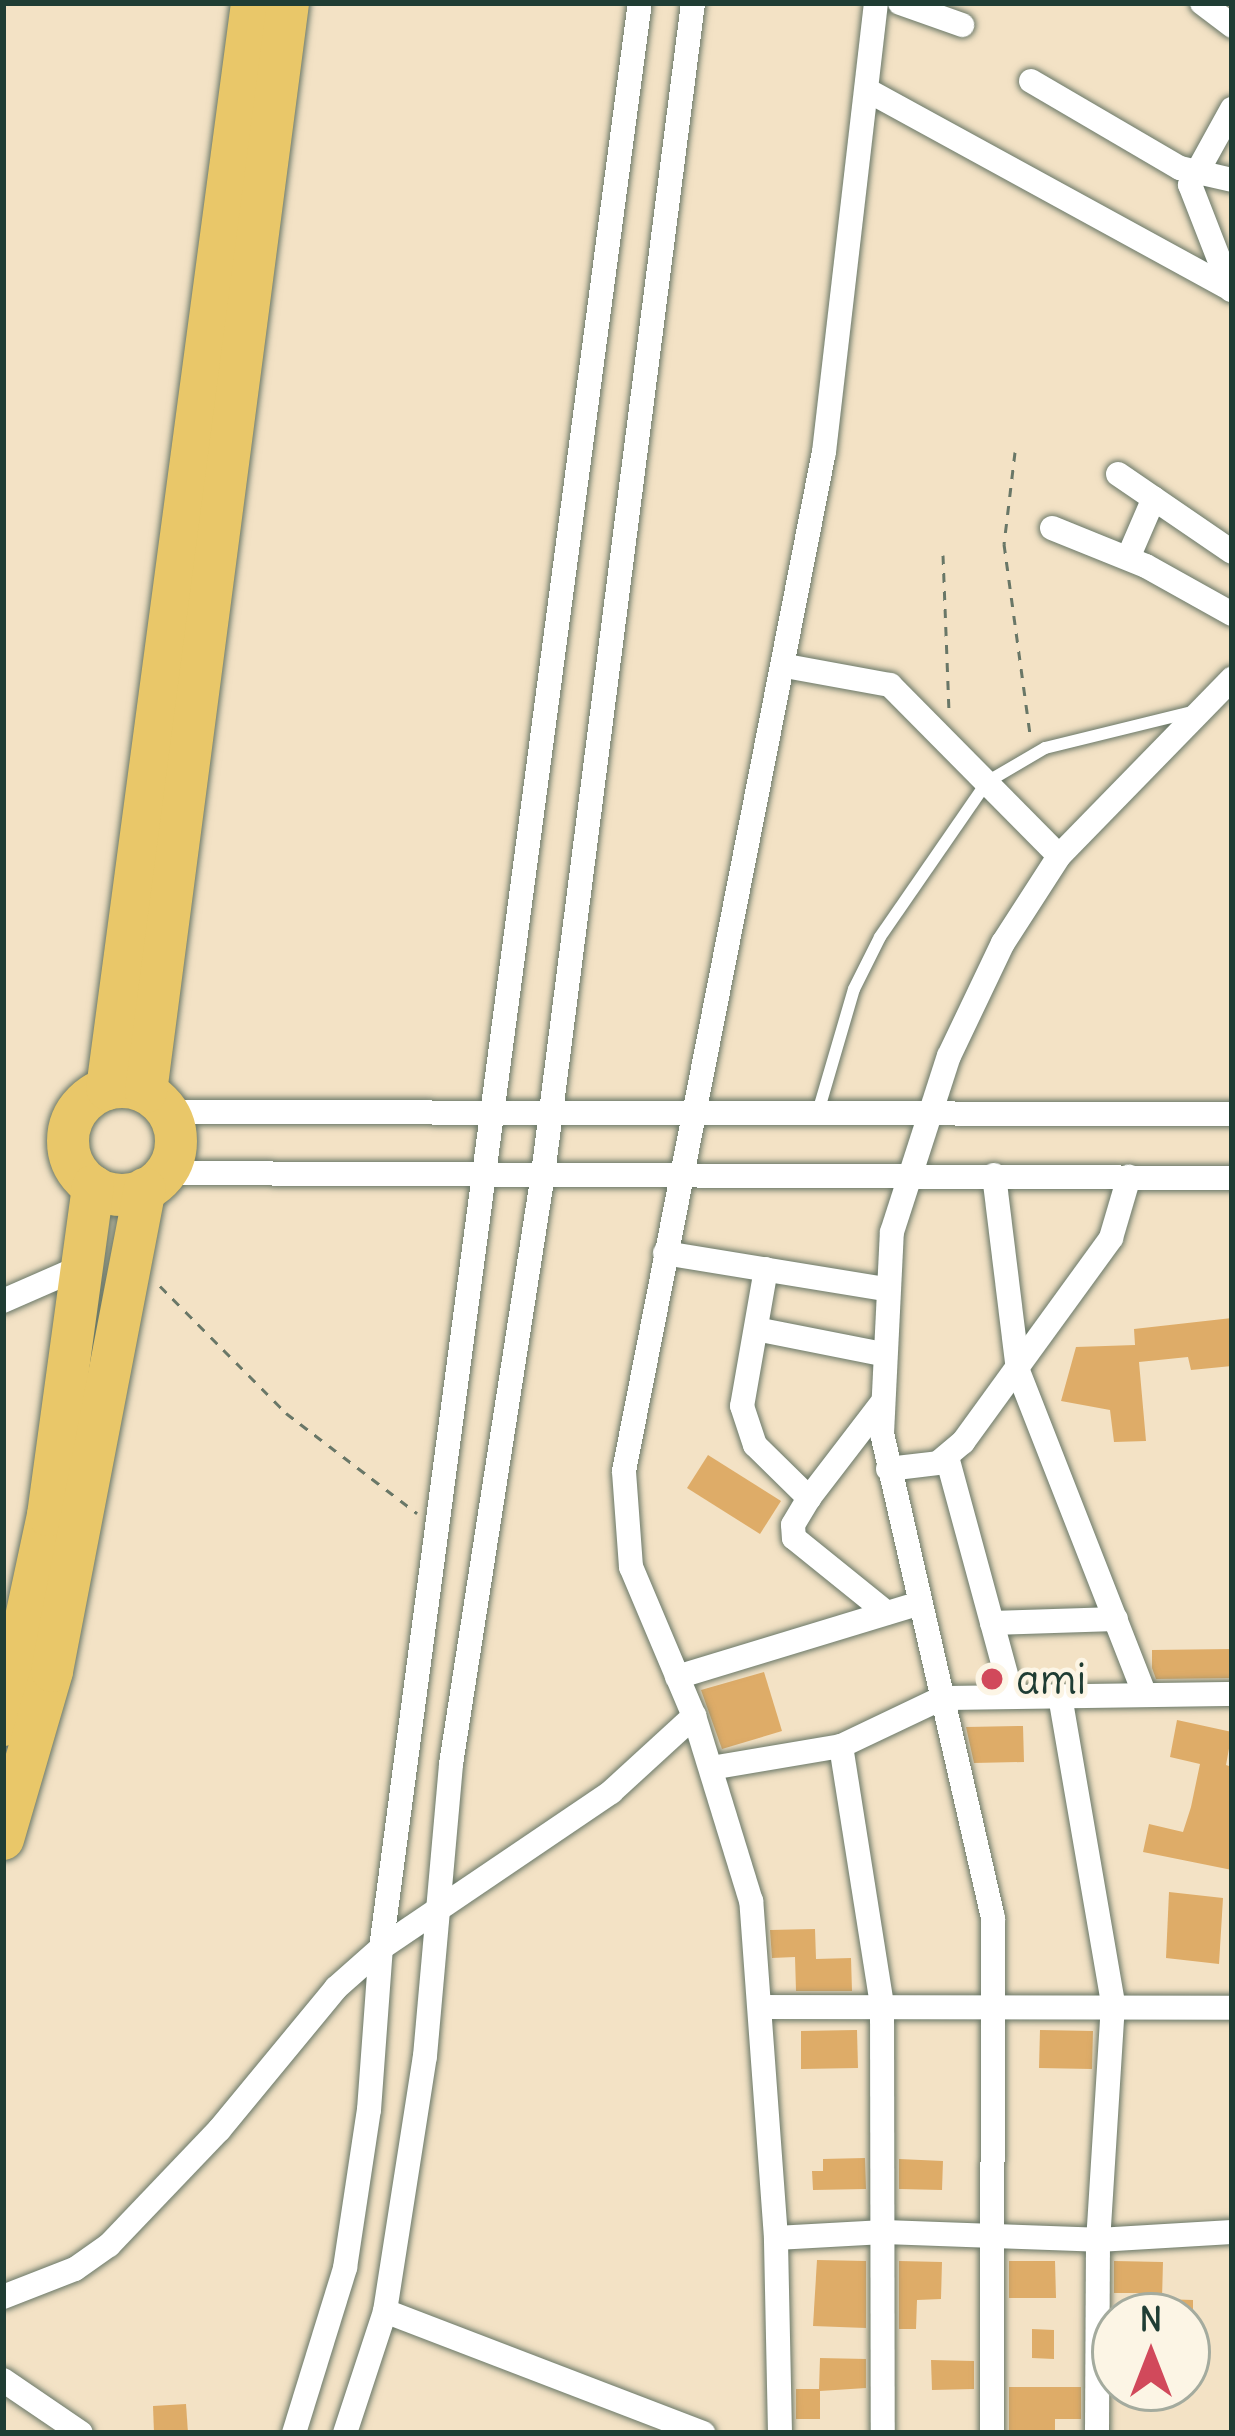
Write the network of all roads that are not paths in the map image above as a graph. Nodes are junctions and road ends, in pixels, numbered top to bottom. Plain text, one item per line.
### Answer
1 (252, 3) edge
2 (288, 3) edge
3 (640, 3) edge
4 (693, 3) edge
5 (876, 3) edge
6 (900, 3) edge
7 (1202, 3) edge
8 (962, 25) dead end
9 (1232, 26) edge
10 (1031, 81) dead end
11 (867, 90) junction
12 (1232, 109) edge
13 (1191, 172) junction
14 (1232, 180) edge
15 (1232, 290) edge
16 (1118, 474) dead end
17 (1154, 498) junction
18 (1052, 528) dead end
19 (1232, 551) edge
20 (1128, 557) junction
21 (1232, 614) edge
22 (786, 666) junction
23 (1232, 679) edge
24 (1211, 704) edge
25 (987, 782) junction
26 (1059, 856) junction
27 (140, 1098) junction
28 (492, 1111) junction
29 (551, 1111) junction
30 (695, 1112) junction
31 (818, 1112) junction
32 (928, 1113) junction
33 (1232, 1114) edge
34 (486, 1171) junction
35 (543, 1174) junction
36 (909, 1175) junction
37 (994, 1175) junction
38 (680, 1176) junction
39 (1129, 1178) junction
40 (1232, 1178) edge
41 (155, 1181) junction
42 (93, 1186) junction
43 (665, 1253) junction
44 (82, 1266) junction
45 (766, 1269) junction
46 (886, 1289) junction
47 (3, 1301) edge
48 (756, 1330) junction
49 (882, 1354) junction
50 (1018, 1372) junction
51 (880, 1404) junction
52 (947, 1457) junction
53 (888, 1469) junction
54 (809, 1498) junction
55 (917, 1604) junction
56 (887, 1613) junction
57 (1116, 1619) junction
58 (992, 1623) junction
59 (677, 1677) junction
60 (1232, 1694) edge
61 (1145, 1695) junction
62 (1012, 1696) junction
63 (1060, 1696) junction
64 (942, 1698) junction
65 (694, 1716) junction
66 (3, 1725) edge
67 (841, 1745) junction
68 (711, 1768) junction
69 (3, 1838) edge
70 (435, 1914) junction
71 (381, 1948) junction
72 (992, 2003) junction
73 (882, 2004) junction
74 (1112, 2004) junction
75 (761, 2007) junction
76 (1232, 2008) edge
77 (884, 2232) junction
78 (1232, 2232) edge
79 (776, 2238) junction
80 (990, 2240) junction
81 (1098, 2240) junction
82 (3, 2296) edge
83 (385, 2311) junction
84 (3, 2380) edge
85 (81, 2433) edge
86 (294, 2433) edge
87 (345, 2433) edge
88 (703, 2433) edge
89 (780, 2433) edge
90 (884, 2433) edge
91 (992, 2433) edge
92 (1097, 2433) edge

1 - 27 highway
2 - 27 highway
3 - 28 street
4 - 29 street
5 - 11 street
6 - 8 street
7 - 9 street
10 - 13 street
11 - 15 street
11 - 22 street
12 - 13 street
13 - 14 street
13 - 15 street
16 - 17 street
17 - 19 street
17 - 20 street
18 - 20 street
20 - 21 street
22 - 25 street
22 - 30 street
23 - 24 street
24 - 25 lane
24 - 26 street
25 - 26 street
25 - 31 lane
26 - 32 street
27 - 28 street
27 - 41 highway
27 - 42 highway
28 - 29 street
28 - 34 street
29 - 30 street
29 - 35 street
30 - 31 street
30 - 38 street
31 - 32 street
32 - 33 street
32 - 36 street
34 - 35 street
34 - 41 street
34 - 71 street
35 - 38 street
35 - 70 street
36 - 37 street
36 - 38 street
36 - 46 street
37 - 39 street
37 - 50 street
38 - 43 street
39 - 40 street
39 - 50 street
41 - 42 highway
41 - 69 highway
42 - 44 highway
43 - 45 street
43 - 59 street
44 - 47 street
44 - 66 highway
45 - 46 street
45 - 48 street
46 - 49 street
48 - 49 street
48 - 54 street
49 - 51 street
50 - 52 street
50 - 57 street
51 - 53 street
51 - 54 street
52 - 53 street
52 - 58 street
53 - 55 street
54 - 56 street
55 - 56 street
55 - 64 street
56 - 59 street
57 - 58 street
57 - 61 street
58 - 62 street
59 - 65 street
60 - 61 street
61 - 63 street
62 - 63 street
62 - 64 street
63 - 74 street
64 - 67 street
64 - 72 street
65 - 68 street
65 - 70 street
67 - 68 street
67 - 73 street
68 - 75 street
70 - 71 street
70 - 83 street
71 - 82 street
71 - 86 street
72 - 73 street
72 - 74 street
72 - 80 street
73 - 75 street
73 - 77 street
74 - 76 street
74 - 81 street
75 - 79 street
77 - 79 street
77 - 80 street
77 - 90 street
78 - 81 street
79 - 89 street
80 - 81 street
80 - 91 street
81 - 92 street
83 - 87 street
83 - 88 street
84 - 85 street

